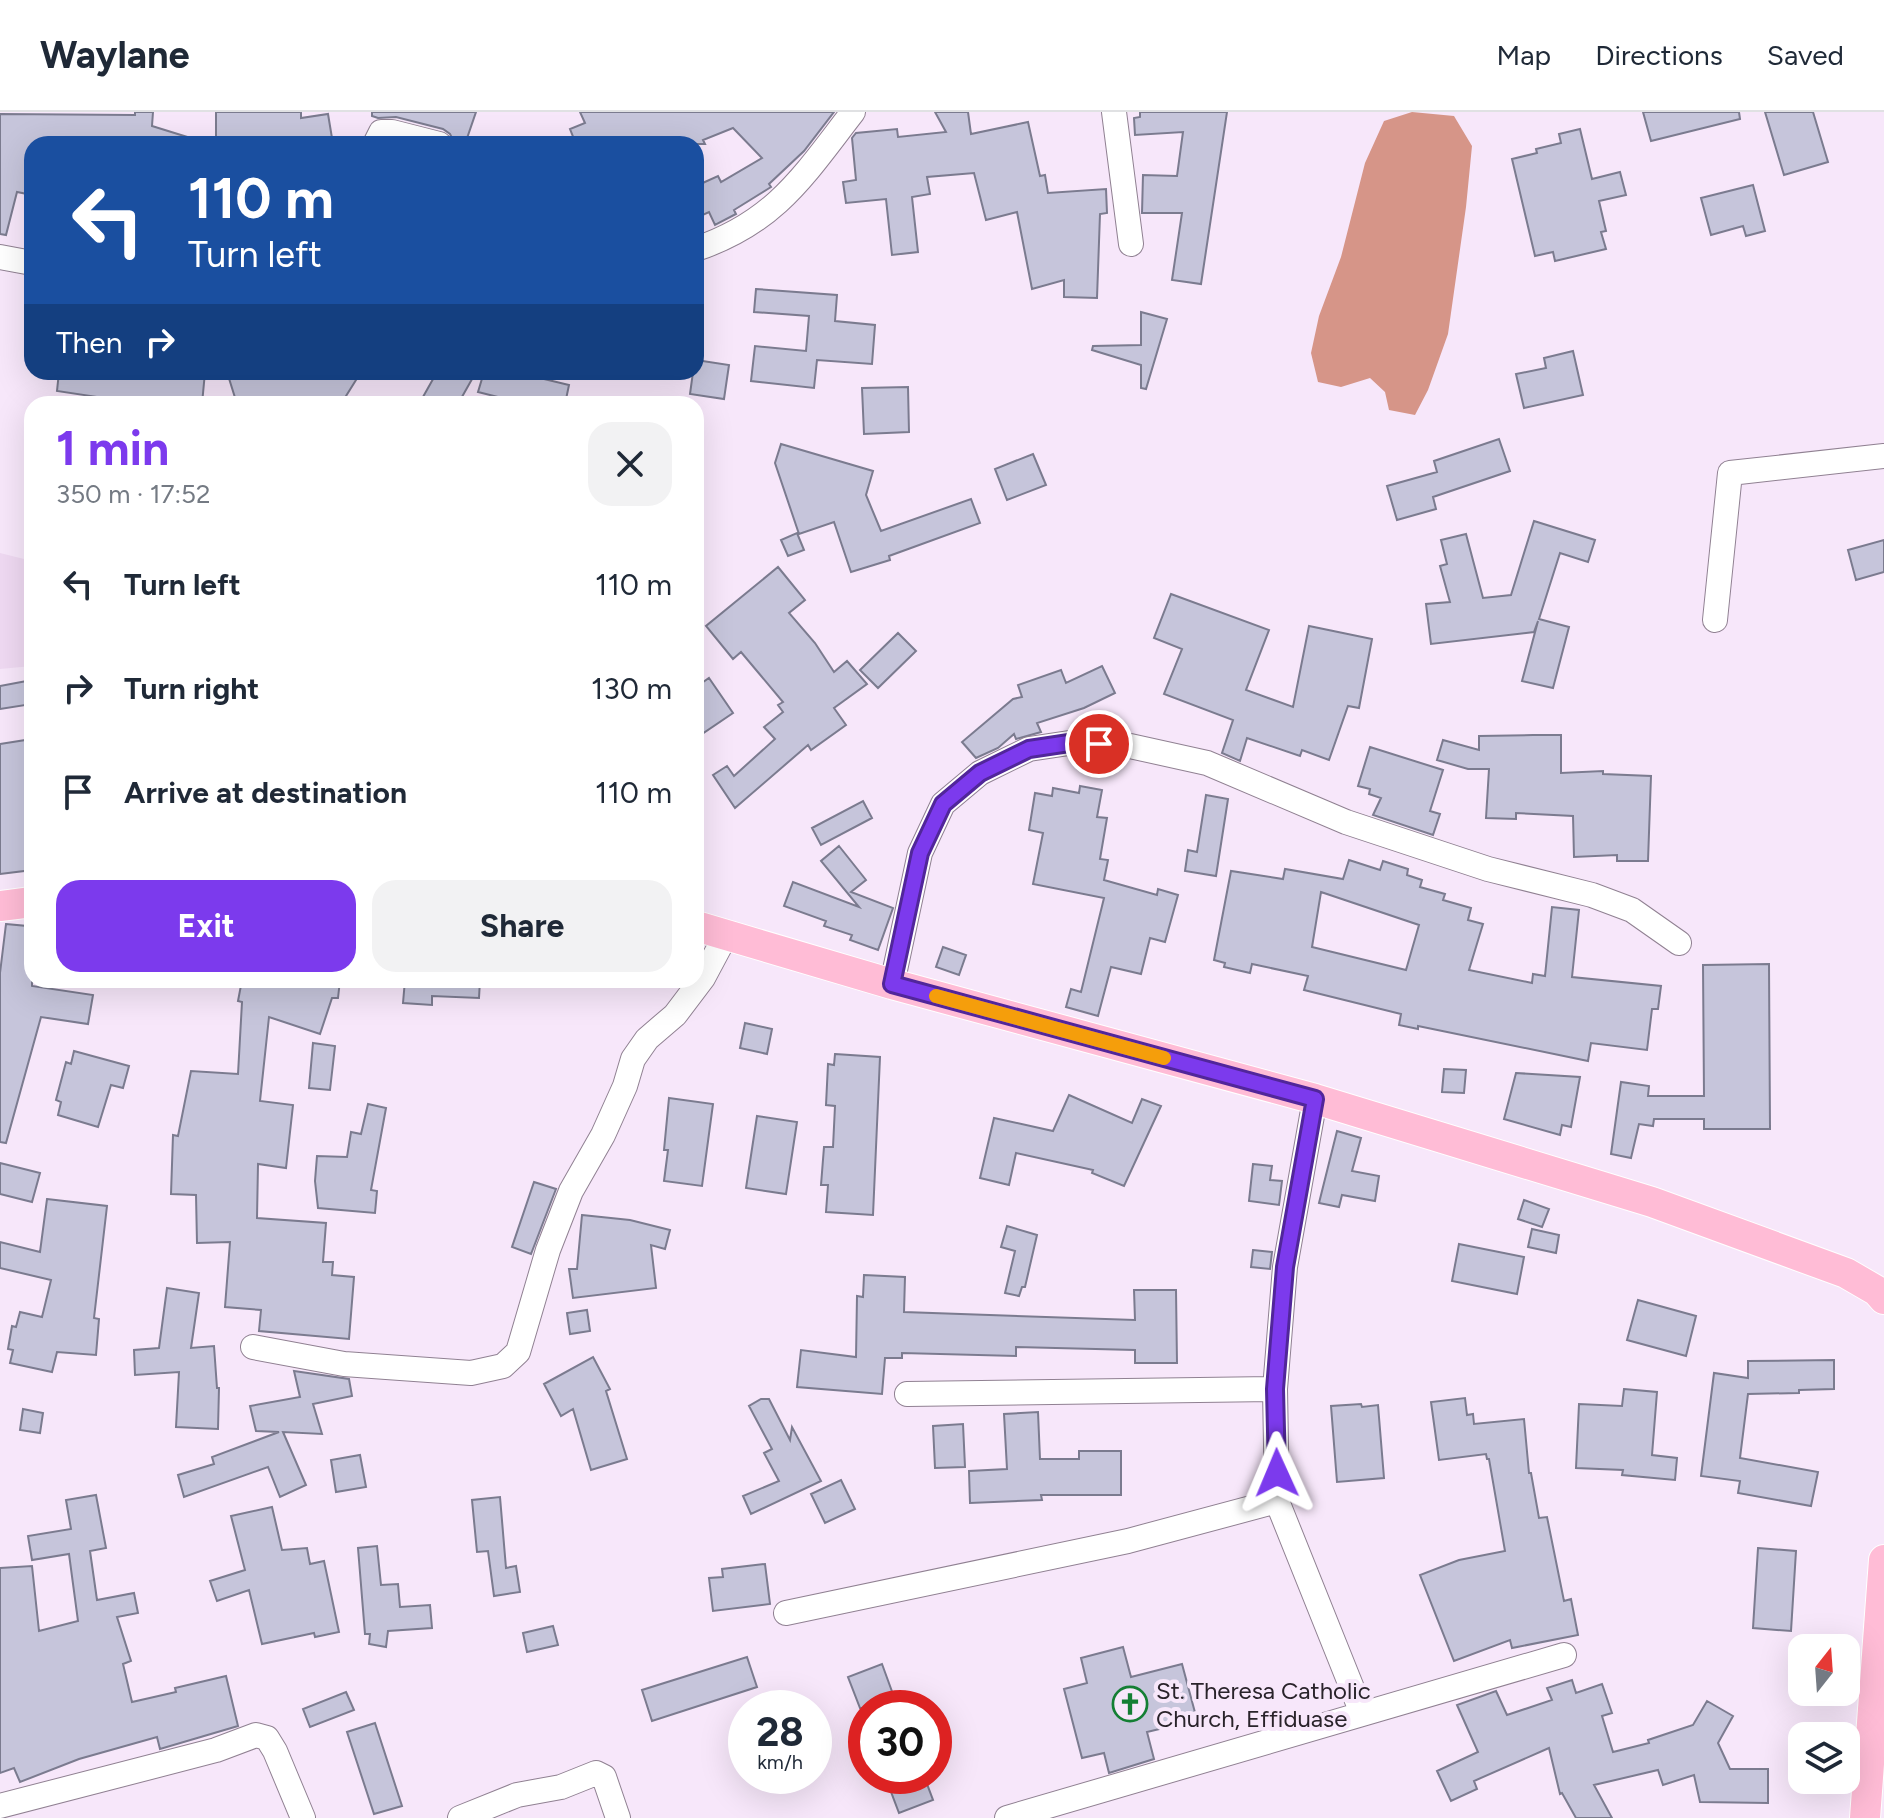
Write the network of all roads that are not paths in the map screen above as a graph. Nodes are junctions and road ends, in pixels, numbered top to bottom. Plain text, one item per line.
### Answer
1 (853, 112) edge
2 (1114, 112) edge
3 (379, 136) edge
4 (408, 136) edge
5 (1131, 244) dead end
6 (704, 246) edge
7 (0, 257) edge
8 (24, 262) edge
9 (1884, 456) edge
10 (1715, 620) dead end
11 (24, 903) edge
12 (0, 906) edge
13 (704, 928) edge
14 (727, 933) junction
15 (1679, 943) dead end
16 (704, 976) edge
17 (892, 984) junction
18 (695, 988) edge
19 (1315, 1099) junction
20 (1884, 1299) edge
21 (253, 1347) dead end
22 (1275, 1389) junction
23 (907, 1394) dead end
24 (1277, 1501) junction
25 (1884, 1560) edge
26 (786, 1613) dead end
27 (1564, 1655) dead end
28 (1362, 1713) junction
29 (0, 1806) edge
30 (303, 1818) edge
31 (460, 1818) edge
32 (618, 1818) edge
33 (1007, 1818) edge
34 (1865, 1818) edge

1 - 6 street
2 - 5 street
3 - 4 street
7 - 8 street
9 - 10 street
11 - 12 main road
13 - 14 main road
14 - 16 street
14 - 17 main road
15 - 17 street
17 - 19 main road
18 - 21 street
19 - 20 main road
19 - 22 street
22 - 23 street
22 - 24 street
24 - 26 street
24 - 28 street
25 - 34 main road
27 - 28 street
28 - 33 street
29 - 30 street
31 - 32 street

